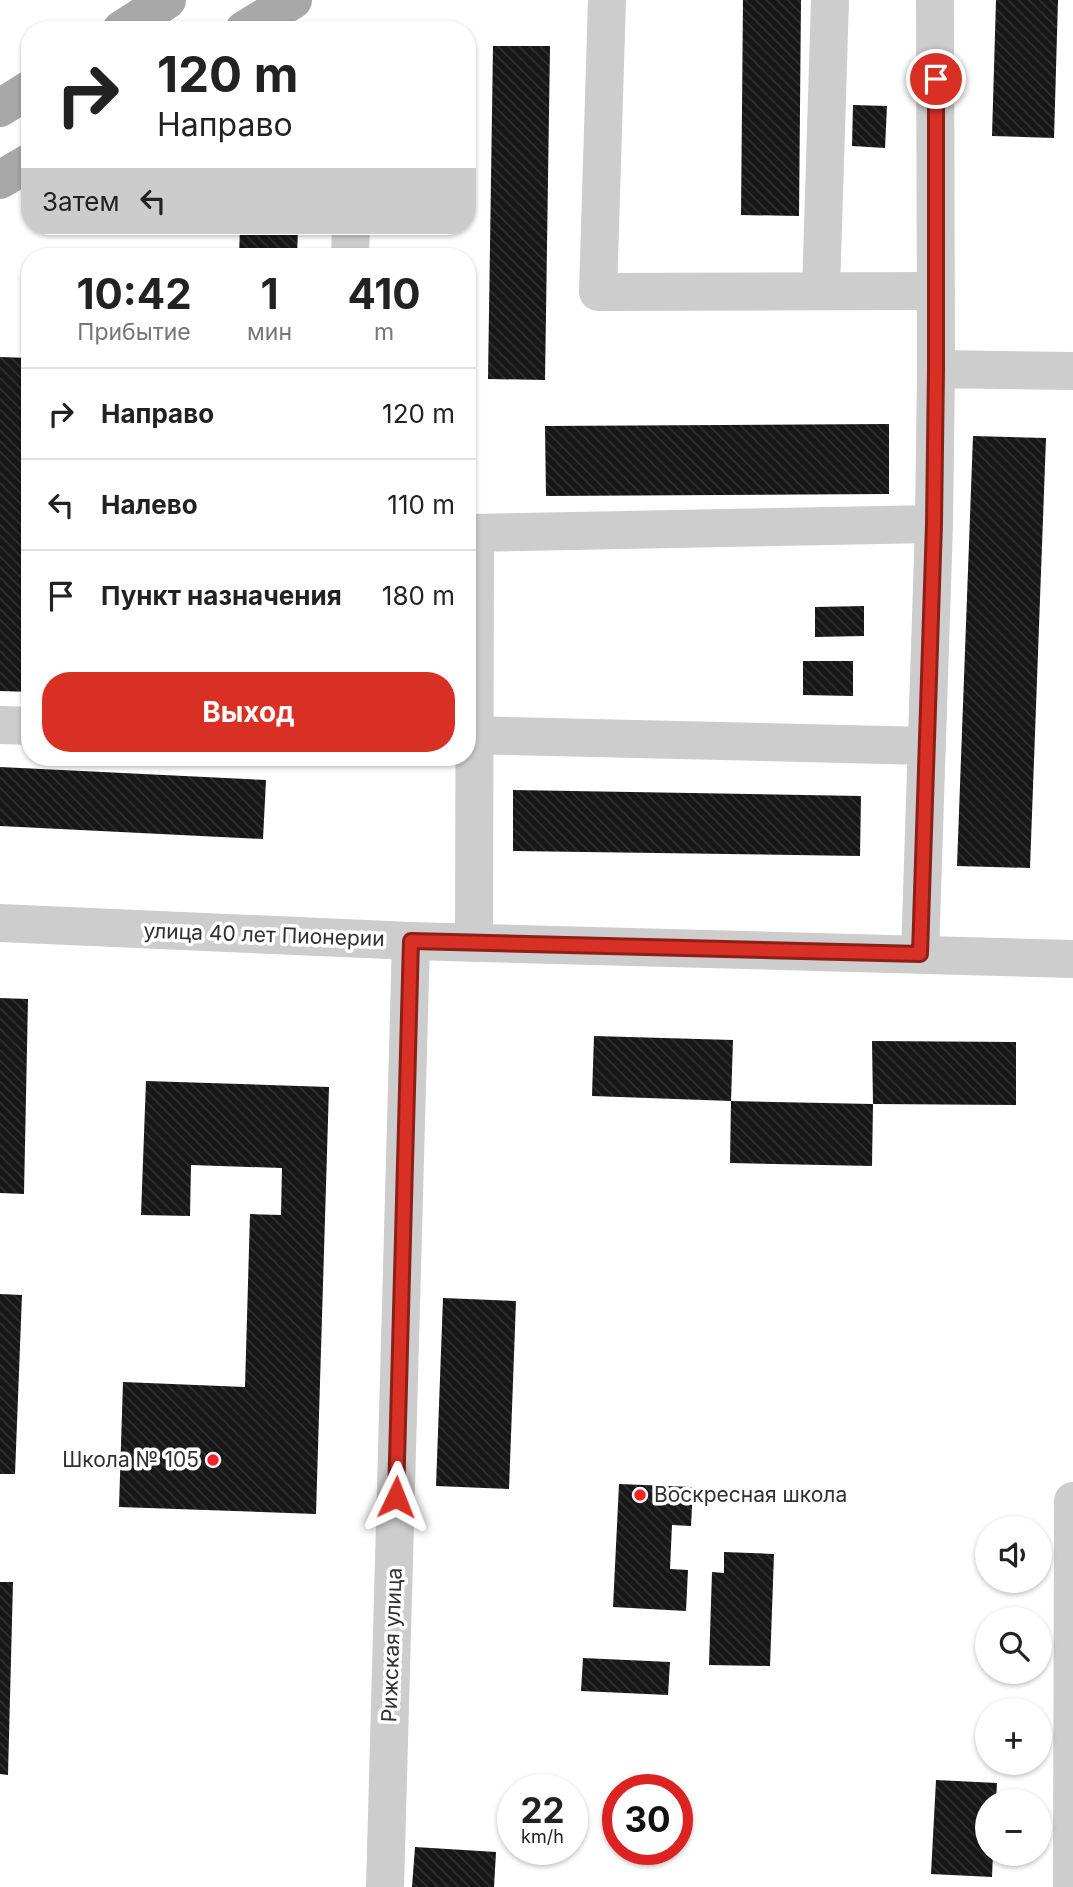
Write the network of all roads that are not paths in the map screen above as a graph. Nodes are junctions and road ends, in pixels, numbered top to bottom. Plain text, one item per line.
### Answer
1 (167, 0) edge
2 (293, 0) edge
3 (607, 0) edge
4 (831, 0) edge
5 (935, 0) edge
6 (135, 21) edge
7 (259, 21) edge
8 (21, 95) edge
9 (0, 108) edge
10 (21, 167) edge
11 (0, 180) edge
12 (821, 291) junction
13 (936, 291) junction
14 (936, 369) junction
15 (1073, 371) edge
16 (934, 524) junction
17 (476, 533) edge
18 (0, 725) edge
19 (21, 726) edge
20 (476, 735) edge
21 (927, 746) junction
22 (471, 766) edge
23 (0, 923) edge
24 (411, 941) junction
25 (474, 943) junction
26 (920, 954) junction
27 (1073, 958) edge
28 (1073, 1500) edge
29 (386, 1887) edge
30 (1072, 1887) edge

1 - 6 main road
2 - 7 main road
3 - 12 street
4 - 12 street
5 - 13 street
8 - 9 main road
10 - 11 main road
12 - 13 street
13 - 14 street
14 - 15 street
14 - 16 street
16 - 17 street
16 - 21 street
18 - 19 street
20 - 21 street
21 - 26 street
22 - 25 street
23 - 24 street, улица 40 лет Пионерии
24 - 25 street, улица 40 лет Пионерии
24 - 29 street, Рижская улица
25 - 26 street, улица 40 лет Пионерии
26 - 27 street, улица 40 лет Пионерии
28 - 30 street

